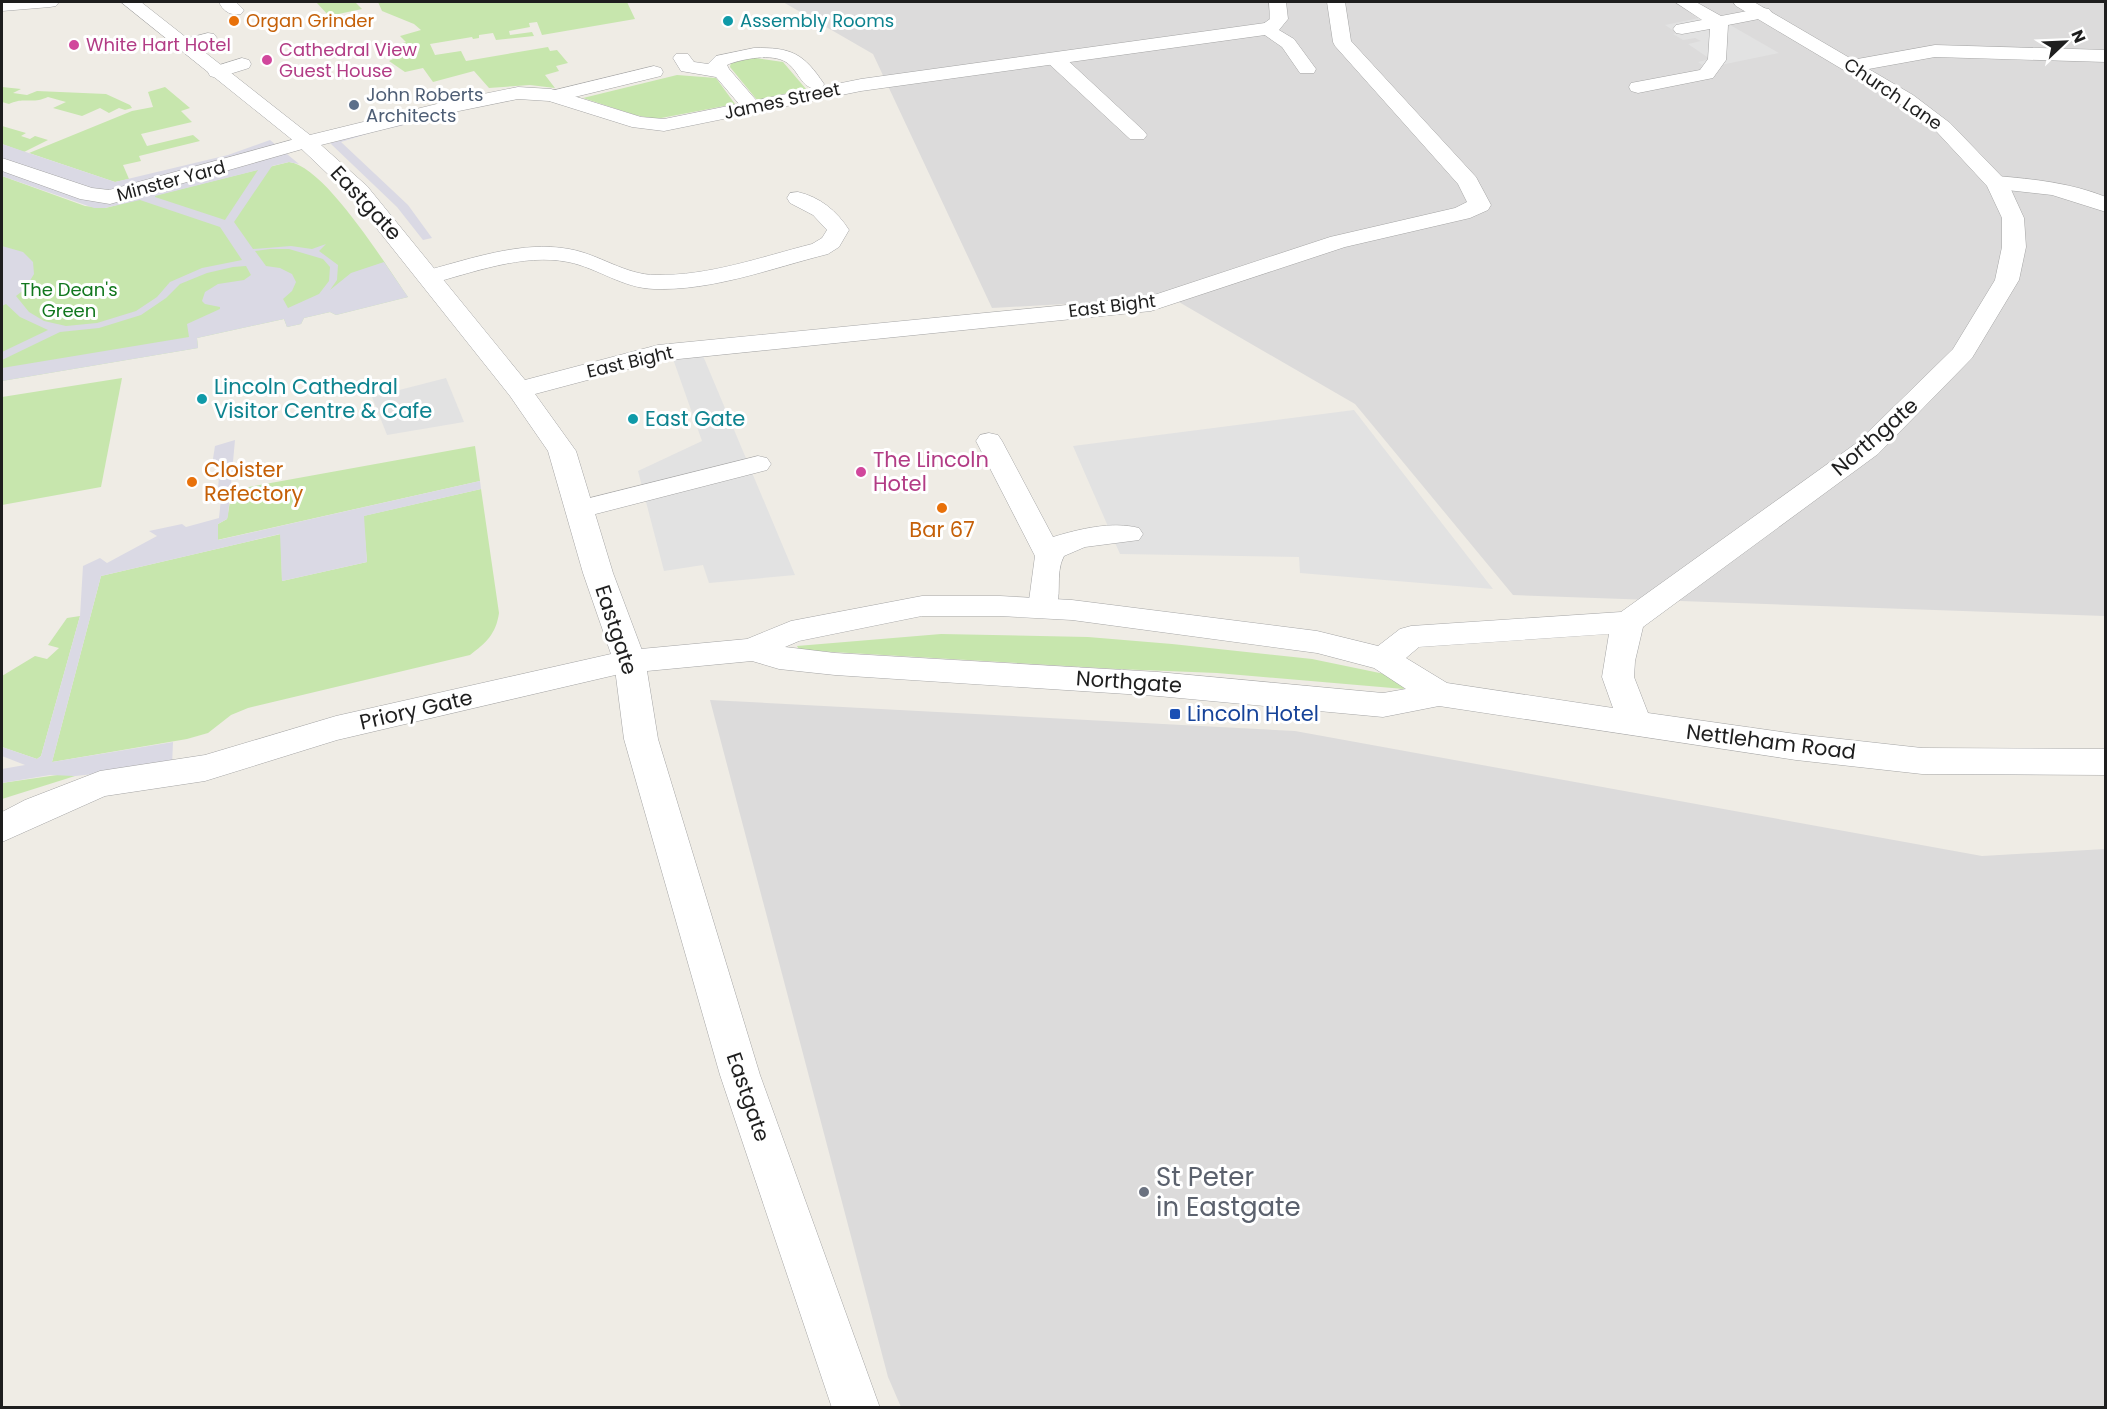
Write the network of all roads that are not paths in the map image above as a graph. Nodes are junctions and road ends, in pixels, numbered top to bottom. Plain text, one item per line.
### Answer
1 (50, 2) edge
2 (130, 2) edge
3 (1277, 2) edge
4 (1336, 2) edge
5 (1684, 2) edge
6 (1742, 2) edge
7 (2, 6) edge
8 (1763, 13) junction
9 (1719, 22) junction
10 (1265, 29) junction
11 (1682, 29) dead end
12 (208, 38) dead end
13 (183, 45) junction
14 (2106, 56) edge
15 (682, 58) dead end
16 (1055, 59) junction
17 (242, 64) dead end
18 (1852, 66) junction
19 (1307, 69) dead end
20 (217, 72) junction
21 (654, 72) dead end
22 (722, 72) junction
23 (815, 84) dead end
24 (1638, 87) dead end
25 (554, 96) junction
26 (752, 107) junction
27 (1137, 135) dead end
28 (306, 142) junction
29 (2, 164) edge
30 (1996, 183) junction
31 (798, 198) dead end
32 (2106, 205) edge
33 (429, 277) junction
34 (519, 390) junction
35 (988, 441) dead end
36 (758, 464) dead end
37 (579, 509) junction
38 (1129, 534) dead end
39 (1048, 556) junction
40 (1043, 608) junction
41 (1628, 622) junction
42 (752, 650) junction
43 (1384, 659) junction
44 (630, 661) junction
45 (1439, 694) junction
46 (1635, 724) junction
47 (2106, 762) edge
48 (2, 828) edge
49 (856, 1407) edge

1 - 7 street
2 - 13 street, Eastgate
3 - 10 lane
4 - 34 street, East Bight
5 - 9 lane
6 - 8 street, Church Lane
8 - 9 lane
8 - 18 street, Church Lane
9 - 11 lane
9 - 24 lane
10 - 16 street, James Street
10 - 19 lane
12 - 13 lane
13 - 20 street, Eastgate
14 - 18 street
15 - 22 lane
16 - 26 street, James Street
16 - 27 lane
17 - 20 lane
18 - 30 street, Church Lane
20 - 28 street, Eastgate
21 - 25 lane
22 - 23 lane
22 - 26 lane
25 - 26 street, James Street
25 - 28 street, James Street
28 - 29 street, Minster Yard
28 - 33 street, Eastgate
30 - 32 street
30 - 41 street, Northgate
31 - 33 lane
33 - 34 street, Eastgate
34 - 37 street, Eastgate
35 - 39 lane
36 - 37 lane
37 - 44 street, Eastgate
38 - 39 lane
39 - 40 lane
40 - 42 street, Northgate
40 - 43 street, Northgate
41 - 43 street
41 - 46 street
42 - 44 street, Northgate
42 - 45 street, Northgate
43 - 45 street, Northgate
44 - 48 street, Priory Gate
44 - 49 street, Eastgate
45 - 46 street, Nettleham Road
46 - 47 street, Nettleham Road

